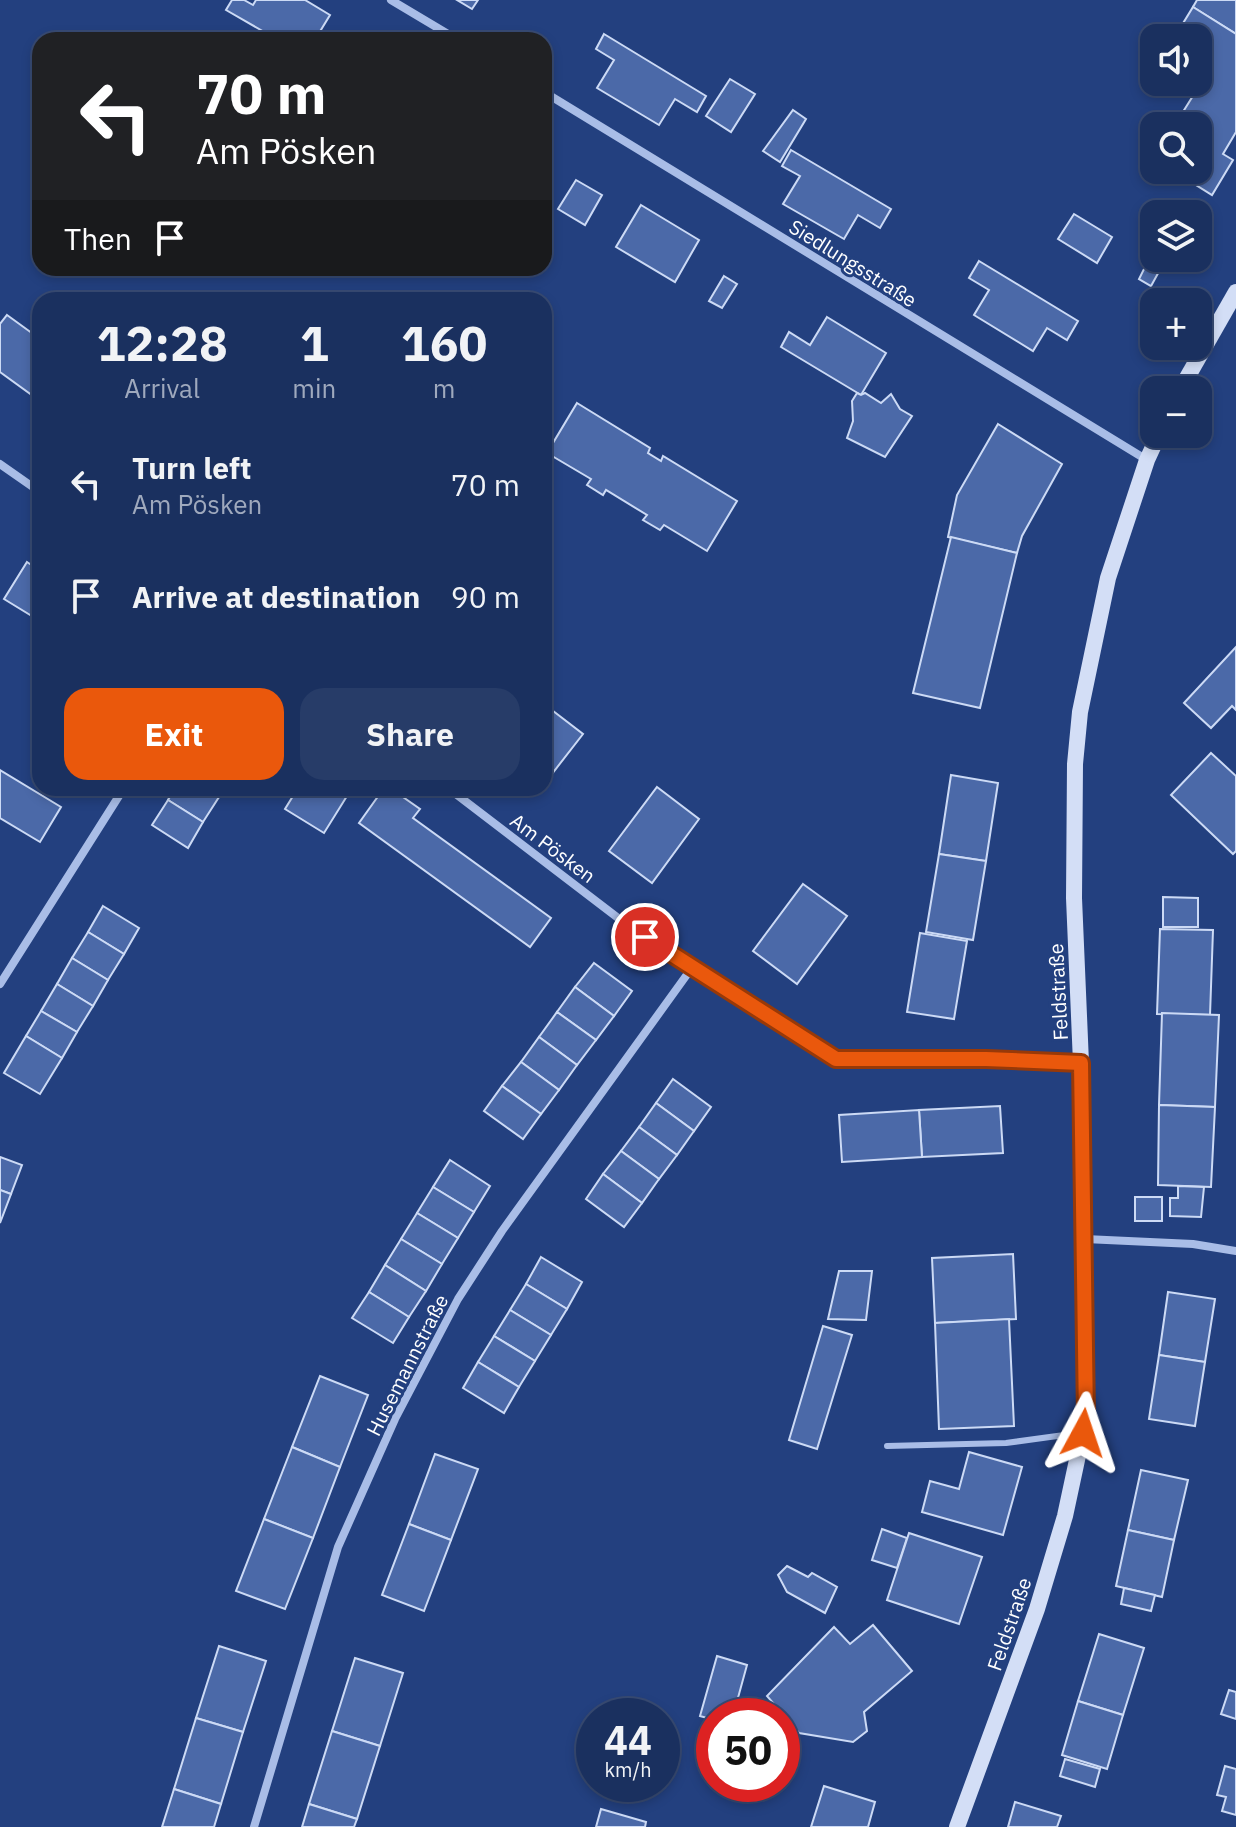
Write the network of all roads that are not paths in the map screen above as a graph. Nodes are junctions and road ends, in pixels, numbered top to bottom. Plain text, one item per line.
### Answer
1 (391, 0) edge
2 (445, 32) edge
3 (552, 97) edge
4 (1236, 292) edge
5 (1188, 376) edge
6 (1153, 448) edge
7 (1147, 460) junction
8 (0, 464) edge
9 (32, 486) edge
10 (119, 796) edge
11 (458, 796) edge
12 (691, 969) junction
13 (0, 984) edge
14 (1081, 1063) junction
15 (1085, 1239) junction
16 (1236, 1251) edge
17 (1083, 1433) junction
18 (887, 1446) dead end
19 (254, 1827) edge
20 (957, 1827) edge

1 - 2 street
3 - 7 street, Siedlungsstraße
4 - 5 main road
6 - 7 main road, Feldstraße
7 - 14 main road, Feldstraße
8 - 9 street
10 - 13 street
11 - 12 street, Am Pösken
12 - 14 street, Am Pösken
12 - 19 street, Husemannstraße
14 - 15 main road, Feldstraße
15 - 16 street
15 - 17 main road, Feldstraße
17 - 18 lane
17 - 20 main road, Feldstraße

